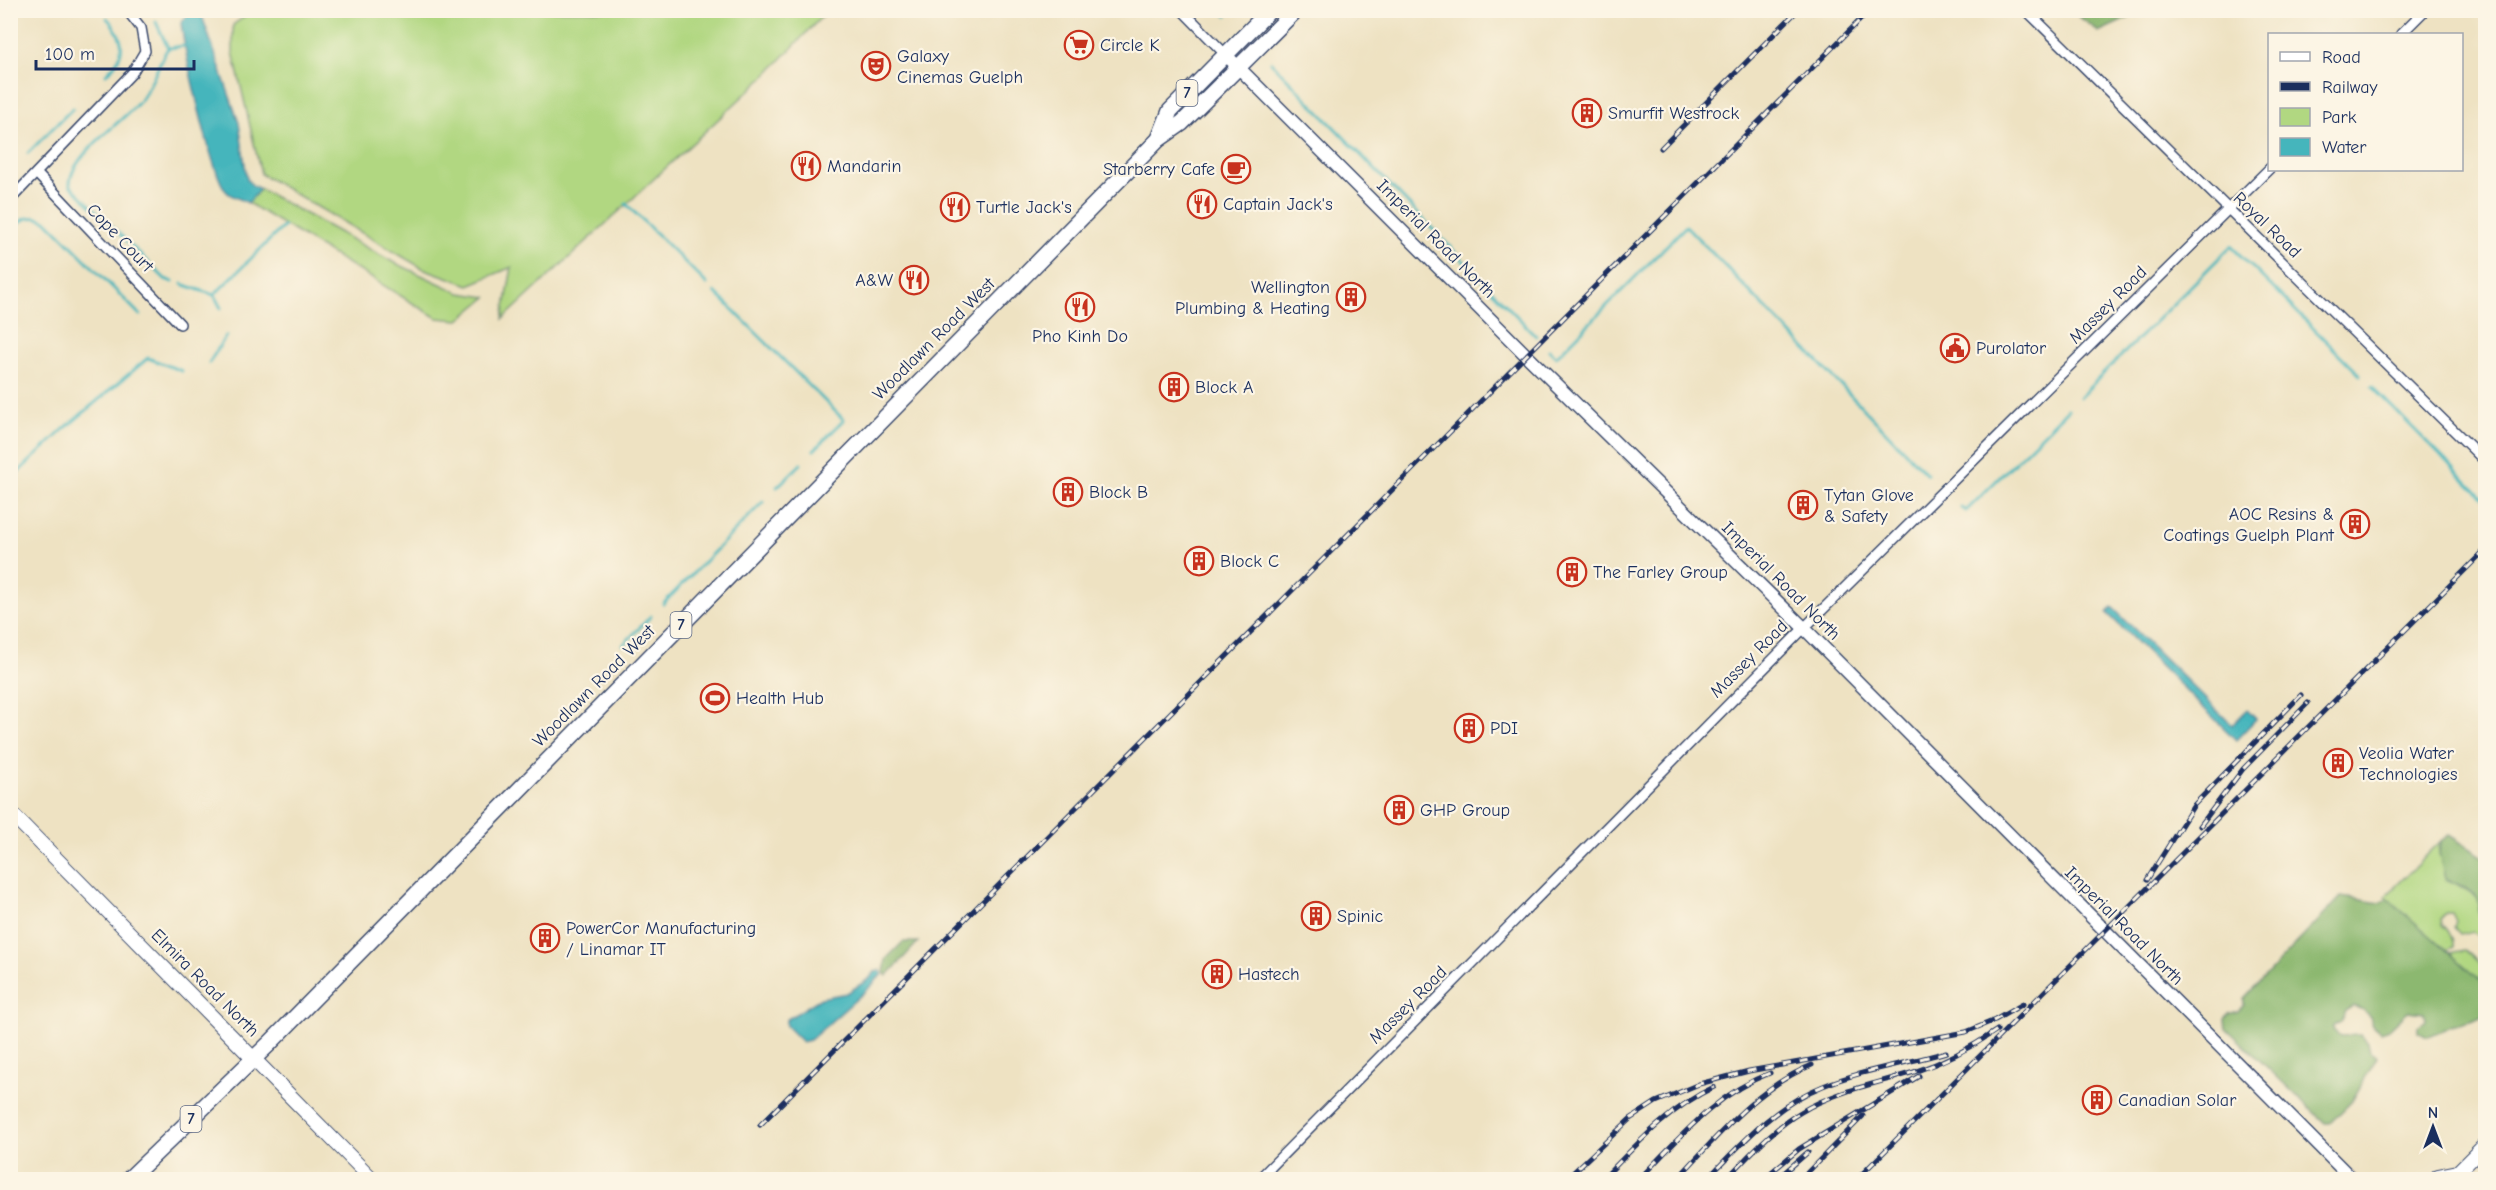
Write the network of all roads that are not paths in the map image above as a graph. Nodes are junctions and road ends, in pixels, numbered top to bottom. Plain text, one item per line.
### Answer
1 (127, 10) edge
2 (1182, 10) edge
3 (1270, 10) edge
4 (1296, 10) edge
5 (2026, 10) edge
6 (2425, 10) edge
7 (2402, 33) edge
8 (1226, 54) junction
9 (1239, 67) junction
10 (1160, 139) junction
11 (2268, 170) edge
12 (37, 174) junction
13 (10, 200) edge
14 (2228, 210) junction
15 (180, 324) dead end
16 (2486, 462) edge
17 (1804, 628) junction
18 (10, 812) edge
19 (254, 1058) junction
20 (2486, 1144) edge
21 (2456, 1175) edge
22 (128, 1179) edge
23 (373, 1179) edge
24 (1258, 1179) edge
25 (2353, 1179) edge
26 (2435, 1179) edge

1 - 12 street
2 - 8 street, Imperial Road North
3 - 8 main road, Woodlawn Road West / 7
4 - 9 main road, Woodlawn Road West / 7
5 - 14 street, Royal Road
6 - 7 street
8 - 9 street, Imperial Road North
8 - 10 main road, Woodlawn Road West / 7
9 - 10 main road, Woodlawn Road West / 7
9 - 17 street, Imperial Road North
10 - 19 main road, Woodlawn Road West / 7
11 - 14 street, Massey Road
12 - 13 street
12 - 15 street, Cope Court
14 - 16 street, Royal Road
14 - 17 street, Massey Road
17 - 24 street, Massey Road
17 - 25 street, Imperial Road North
18 - 19 main road, Elmira Road North
19 - 22 main road, Woodlawn Road West / 7
19 - 23 main road, Elmira Road North
20 - 21 main road
21 - 26 main road

